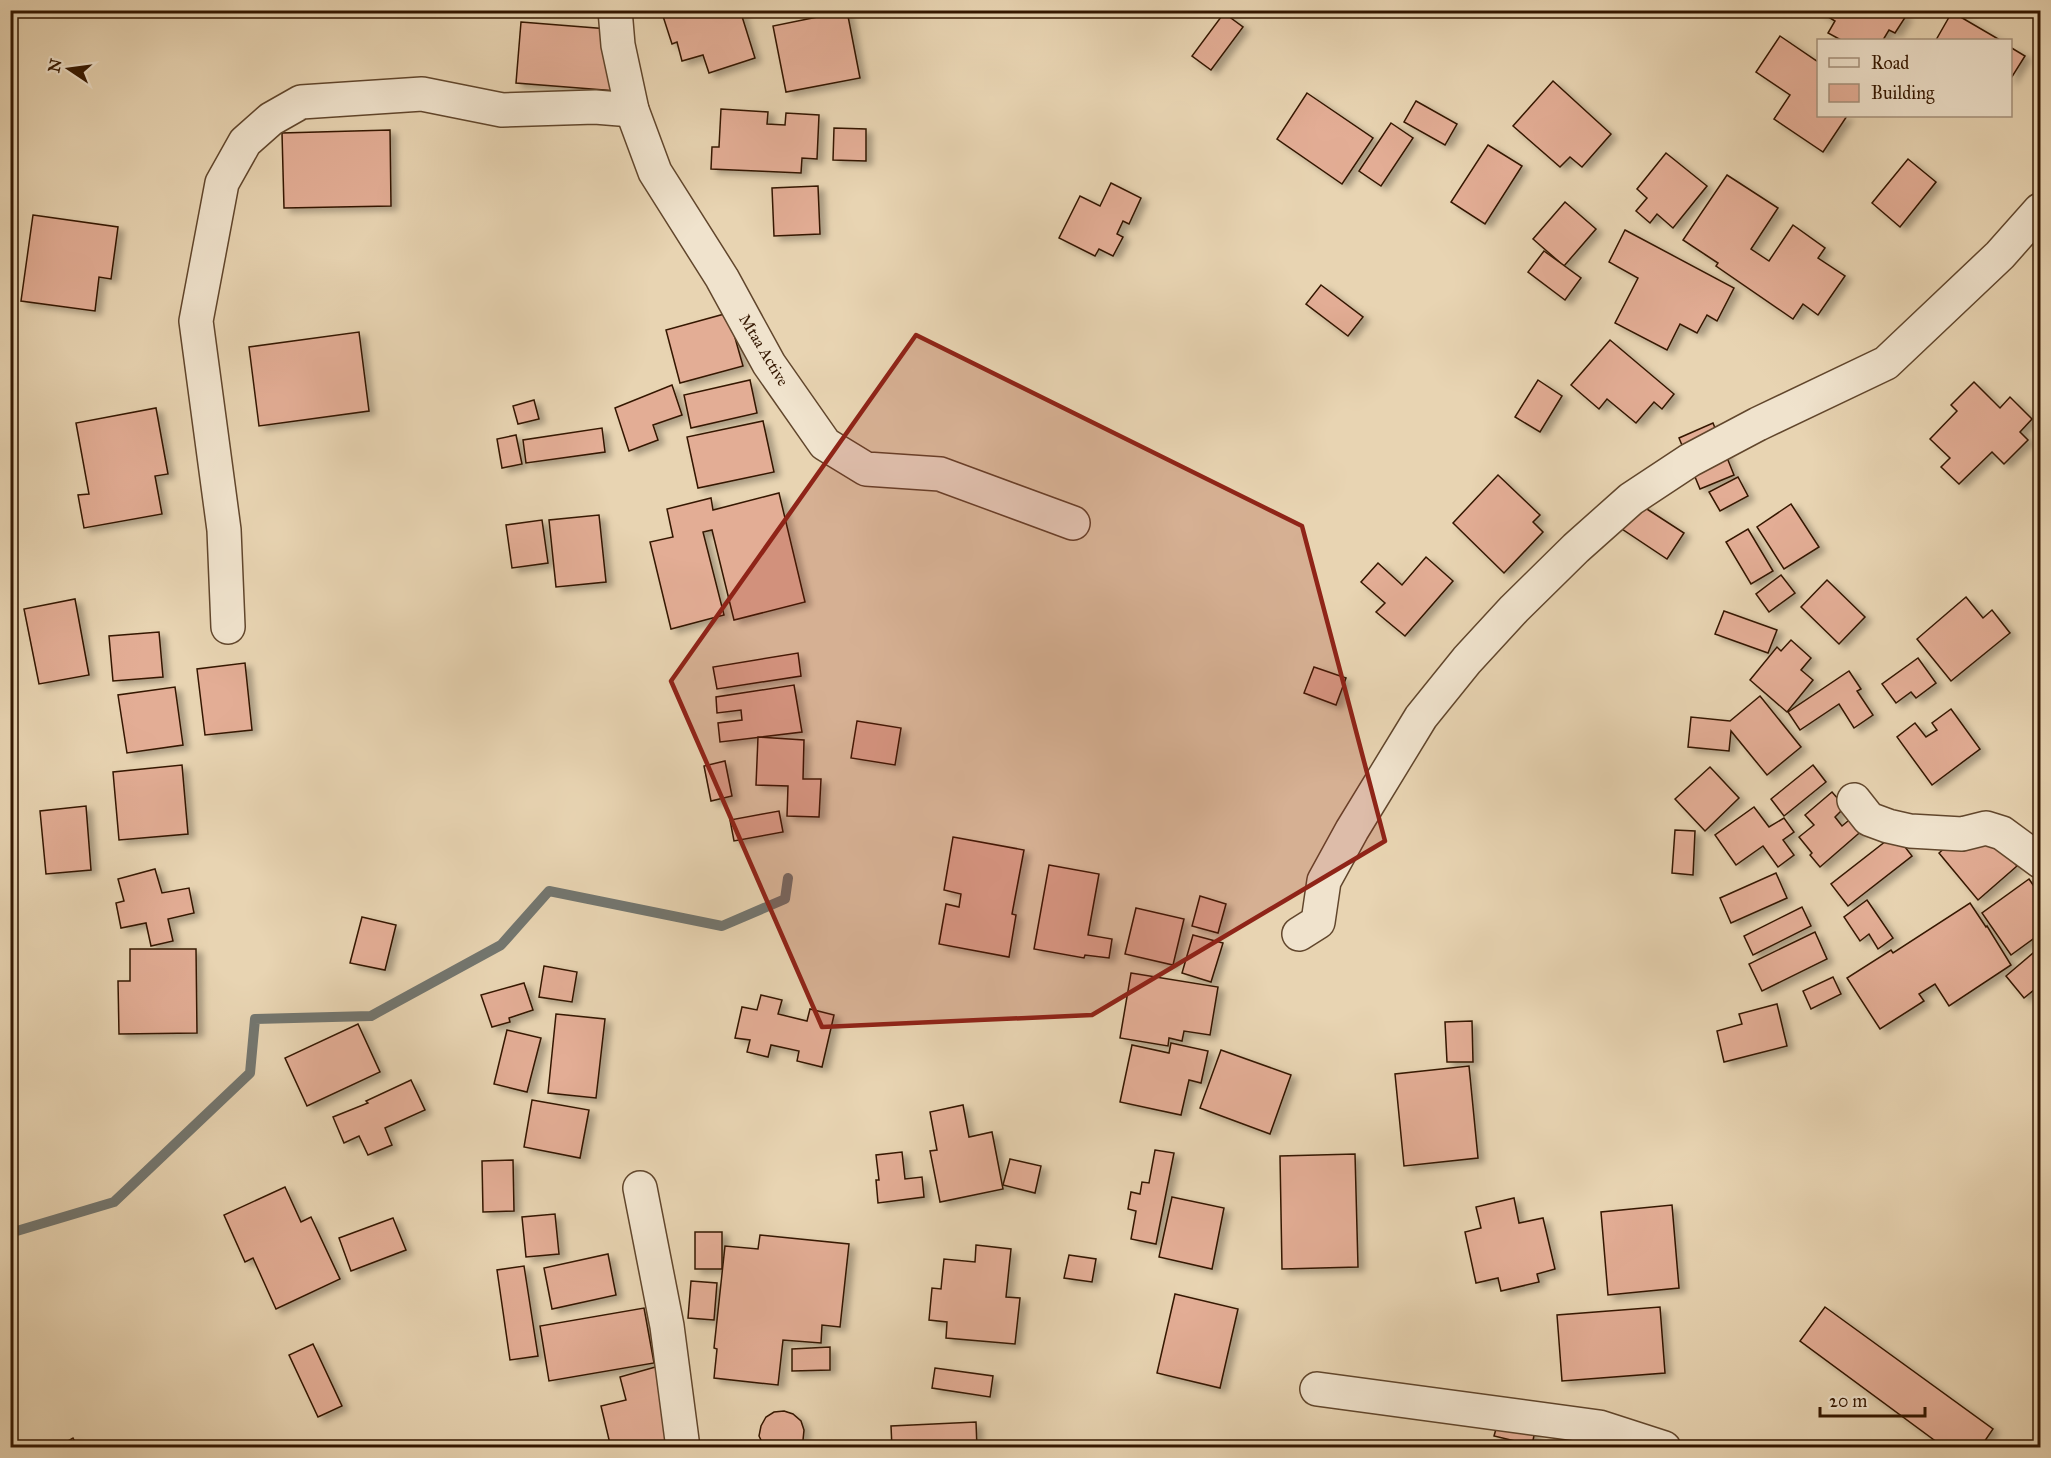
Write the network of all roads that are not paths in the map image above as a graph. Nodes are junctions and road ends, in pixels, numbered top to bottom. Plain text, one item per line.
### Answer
1 (615, 10) edge
2 (632, 110) junction
3 (2040, 210) edge
4 (1073, 523) dead end
5 (228, 627) dead end
6 (1854, 800) dead end
7 (2040, 861) edge
8 (1299, 934) dead end
9 (640, 1188) dead end
10 (1317, 1389) dead end
11 (684, 1448) edge
12 (1664, 1448) edge

1 - 2 street, Mtaa Active
2 - 4 street, Mtaa Active
2 - 5 street
3 - 8 street
6 - 7 street
9 - 11 street
10 - 12 street

